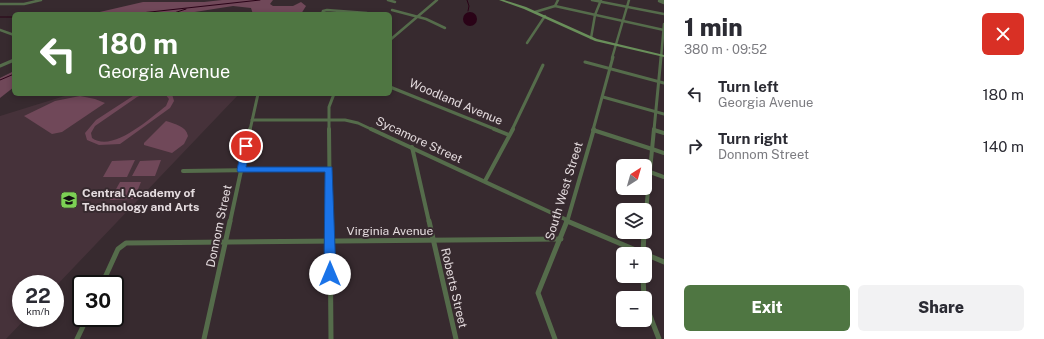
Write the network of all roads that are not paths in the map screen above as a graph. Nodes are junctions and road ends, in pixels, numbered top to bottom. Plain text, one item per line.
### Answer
1 (41, 0) edge
2 (388, 0) edge
3 (437, 0) edge
4 (501, 0) edge
5 (558, 0) edge
6 (592, 0) edge
7 (629, 0) edge
8 (601, 1) edge
9 (395, 2) dead end
10 (515, 2) edge
11 (0, 4) edge
12 (555, 6) junction
13 (627, 7) junction
14 (392, 10) dead end
15 (323, 12) edge
16 (354, 12) edge
17 (535, 12) junction
18 (664, 14) edge
19 (595, 15) junction
20 (545, 16) junction
21 (417, 17) junction
22 (622, 21) junction
23 (664, 24) edge
24 (445, 28) dead end
25 (0, 30) edge
26 (664, 30) edge
27 (12, 34) edge
28 (392, 38) edge
29 (590, 38) junction
30 (663, 42) edge
31 (527, 43) dead end
32 (616, 45) junction
33 (663, 56) edge
34 (12, 61) edge
35 (584, 62) dead end
36 (543, 65) dead end
37 (0, 66) edge
38 (609, 68) junction
39 (658, 81) junction
40 (664, 83) edge
41 (392, 88) edge
42 (258, 96) edge
43 (333, 96) edge
44 (603, 97) junction
45 (656, 112) junction
46 (664, 114) edge
47 (252, 120) junction
48 (329, 120) junction
49 (593, 130) junction
50 (654, 130) junction
51 (664, 133) edge
52 (509, 135) junction
53 (412, 147) junction
54 (652, 149) junction
55 (664, 153) edge
56 (651, 159) edge
57 (329, 169) junction
58 (241, 170) junction
59 (183, 171) dead end
60 (652, 173) edge
61 (664, 177) edge
62 (485, 181) junction
63 (567, 221) junction
64 (560, 239) junction
65 (433, 240) junction
66 (330, 241) junction
67 (225, 242) junction
68 (629, 247) edge
69 (652, 257) edge
70 (664, 262) edge
71 (106, 275) edge
72 (652, 321) edge
73 (83, 327) edge
74 (77, 339) edge
75 (204, 339) edge
76 (331, 339) edge
77 (456, 339) edge
78 (555, 339) edge
79 (659, 339) edge

1 - 11 street
2 - 9 street
3 - 21 street
4 - 10 main road
5 - 12 street
6 - 8 street
7 - 13 street, South West Street
8 - 13 street
8 - 19 street
10 - 17 main road
12 - 17 street
12 - 19 street
13 - 18 street
13 - 22 street, South West Street
14 - 21 street
15 - 16 street
17 - 20 main road
19 - 22 street
19 - 29 street
20 - 29 main road
20 - 31 street
21 - 24 street
21 - 28 street
22 - 26 street
22 - 32 street, South West Street
23 - 26 street
25 - 27 street
26 - 30 street
29 - 32 main road
30 - 33 street
32 - 33 main road
32 - 38 street, South West Street
33 - 39 street
34 - 37 street
35 - 38 street
36 - 52 street
38 - 39 street
38 - 44 street, South West Street
39 - 40 street
39 - 45 street
41 - 52 street, Woodland Avenue
42 - 47 street, Donnom Street
43 - 48 street
44 - 45 street
44 - 49 street, South West Street
45 - 46 street
45 - 50 street
47 - 48 street, Sycamore Street
47 - 58 street, Donnom Street
48 - 53 street, Sycamore Street
48 - 57 street
49 - 54 street
49 - 63 street, South West Street
50 - 51 street
50 - 54 street
52 - 62 street, Woodland Avenue
53 - 62 street, Sycamore Street
53 - 65 street, Roberts Street
54 - 55 street
54 - 56 street
57 - 58 street
57 - 66 street
58 - 59 street
58 - 67 street, Donnom Street
60 - 61 street
62 - 63 street, Sycamore Street
63 - 64 street, South West Street
63 - 68 street, Sycamore Street
64 - 65 street, Virginia Avenue
64 - 78 street, South West Street
65 - 66 street, Virginia Avenue
65 - 77 street, Roberts Street
66 - 67 street, Virginia Avenue
66 - 76 street
67 - 71 street, Virginia Avenue
67 - 75 street, Donnom Street
69 - 70 street, Sycamore Street
72 - 79 street
73 - 74 street

